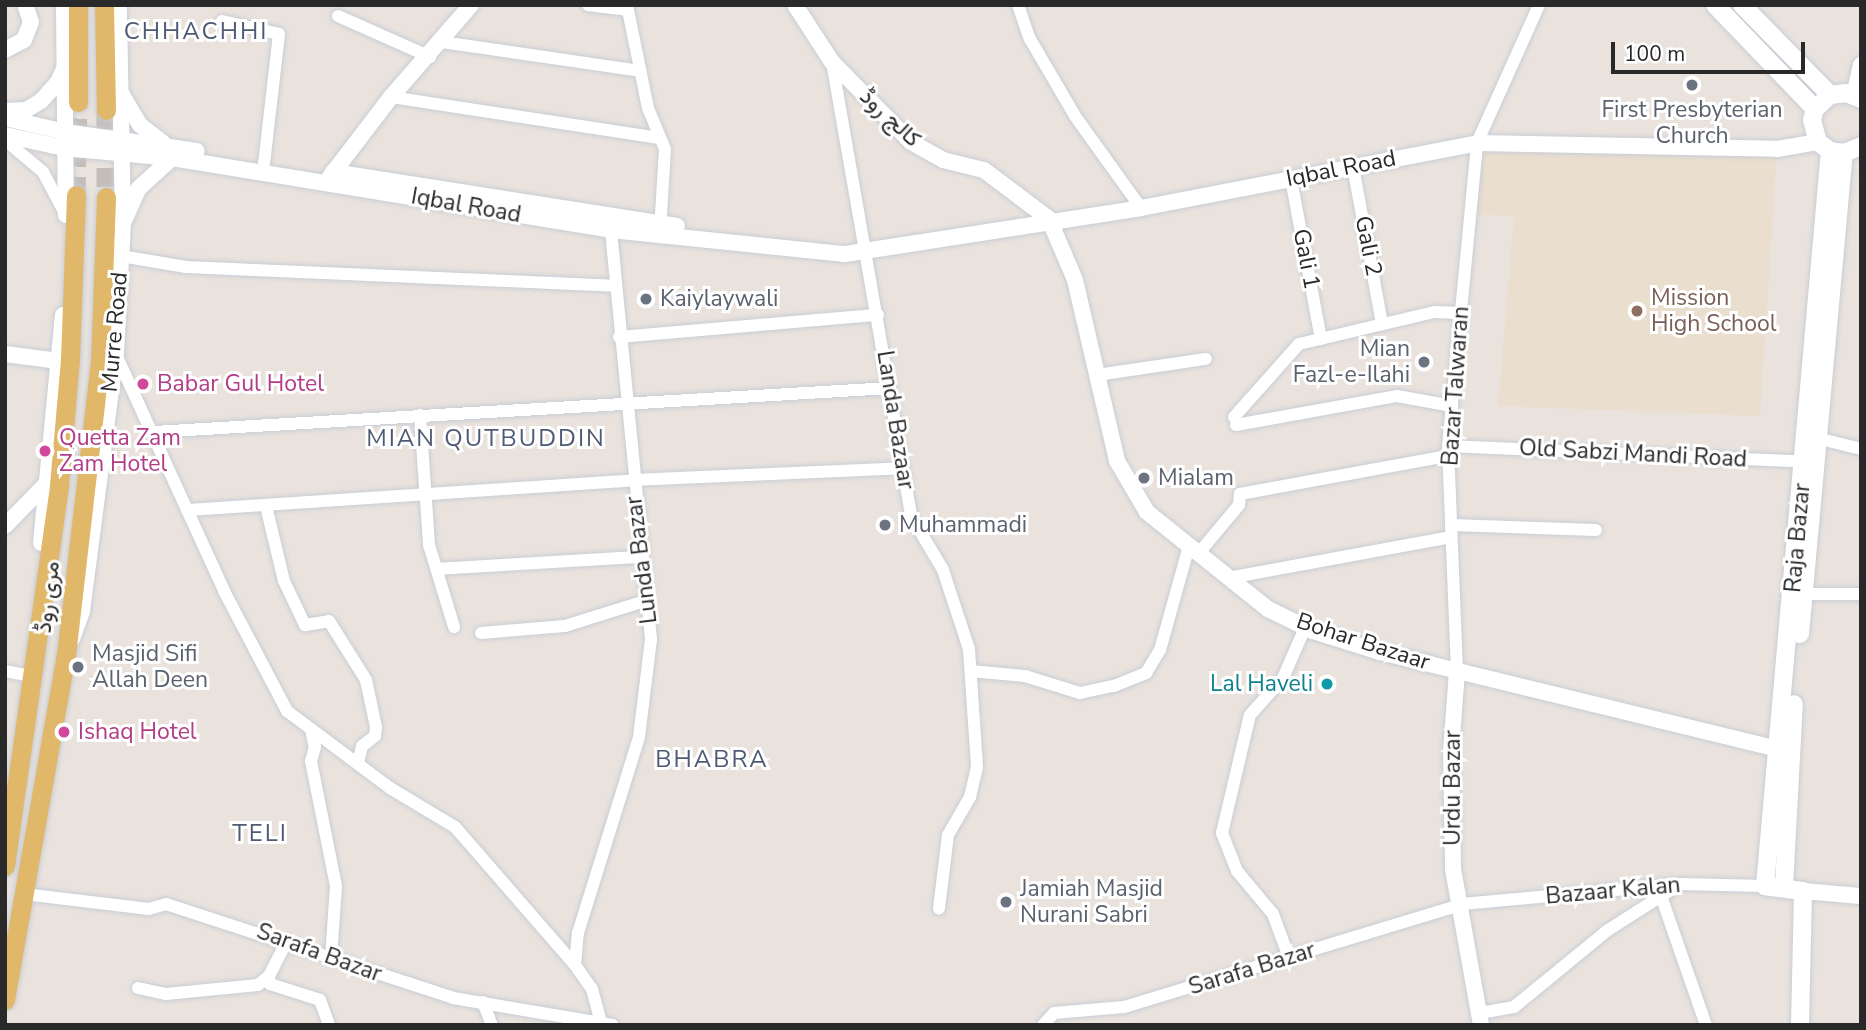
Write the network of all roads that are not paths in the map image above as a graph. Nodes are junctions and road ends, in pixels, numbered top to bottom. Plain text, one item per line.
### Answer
1 (25, 5) edge
2 (64, 5) edge
3 (78, 5) edge
4 (104, 5) edge
5 (119, 5) edge
6 (471, 5) edge
7 (588, 5) edge
8 (794, 5) edge
9 (1018, 5) edge
10 (1539, 5) edge
11 (1715, 5) edge
12 (1742, 5) edge
13 (627, 8) edge
14 (338, 16) dead end
15 (222, 21) dead end
16 (442, 42) junction
17 (5, 51) edge
18 (430, 57) junction
19 (66, 59) junction
20 (832, 62) junction
21 (1861, 65) edge
22 (640, 71) junction
23 (117, 86) junction
24 (1830, 95) junction
25 (391, 97) junction
26 (1858, 97) edge
27 (78, 102) tunnel mouth
28 (1815, 109) junction
29 (106, 110) tunnel mouth
30 (5, 111) edge
31 (5, 118) edge
32 (5, 138) edge
33 (660, 138) junction
34 (65, 140) junction
35 (1477, 143) junction
36 (119, 146) junction
37 (1845, 150) edge
38 (173, 153) junction
39 (264, 163) junction
40 (1353, 167) junction
41 (329, 177) junction
42 (1291, 179) junction
43 (76, 195) tunnel mouth
44 (106, 197) tunnel mouth
45 (1141, 208) junction
46 (66, 217) junction
47 (1049, 219) junction
48 (123, 223) junction
49 (611, 230) junction
50 (660, 230) junction
51 (867, 248) junction
52 (121, 256) junction
53 (615, 286) junction
54 (1461, 313) junction
55 (878, 315) junction
56 (1382, 324) junction
57 (619, 337) junction
58 (1321, 339) junction
59 (116, 352) junction
60 (5, 354) edge
61 (1206, 359) dead end
62 (59, 361) junction
63 (1097, 375) junction
64 (890, 388) junction
65 (626, 402) junction
66 (1452, 406) junction
67 (420, 415) junction
68 (154, 432) junction
69 (1821, 439) junction
70 (1861, 449) edge
71 (1448, 451) junction
72 (1812, 463) junction
73 (903, 468) junction
74 (632, 480) junction
75 (48, 482) junction
76 (425, 494) junction
77 (266, 506) junction
78 (187, 510) junction
79 (5, 526) edge
80 (1596, 530) dead end
81 (1451, 531) junction
82 (1194, 550) junction
83 (640, 556) junction
84 (438, 569) junction
85 (1228, 578) junction
86 (1806, 594) junction
87 (1861, 594) edge
88 (645, 601) junction
89 (454, 627) dead end
90 (1306, 628) junction
91 (481, 633) dead end
92 (36, 640) junction
93 (66, 654) junction
94 (5, 671) edge
95 (971, 671) junction
96 (1457, 671) junction
97 (31, 676) junction
98 (311, 730) junction
99 (1785, 752) junction
100 (358, 764) junction
101 (5, 866) edge
102 (1681, 884) junction
103 (1765, 886) junction
104 (1784, 886) junction
105 (1803, 891) junction
106 (24, 894) junction
107 (1661, 896) junction
108 (1861, 896) edge
109 (1462, 904) junction
110 (939, 908) dead end
111 (287, 941) junction
112 (331, 957) junction
113 (1290, 960) junction
114 (575, 965) junction
115 (269, 976) junction
116 (138, 988) dead end
117 (5, 1000) edge
118 (483, 1003) junction
119 (1480, 1019) edge
120 (607, 1023) edge
121 (329, 1025) edge
122 (492, 1025) edge
123 (1043, 1025) edge
124 (1706, 1025) edge
125 (1800, 1025) edge

1 - 17 street
2 - 19 street
3 - 27 main road
4 - 29 main road
5 - 23 street, Murre Road
6 - 16 street
7 - 13 street
8 - 20 street, کالج روڈ
9 - 45 street
10 - 35 street, Bazar Talwaran
11 - 28 main road
12 - 24 main road
13 - 22 street
14 - 18 street
15 - 39 street
16 - 18 street
16 - 22 street
18 - 25 street
19 - 30 street
19 - 34 street
20 - 47 street, کالج روڈ
20 - 51 street, Landa Bazaar
21 - 26 street
22 - 33 street
23 - 36 street, Murre Road
23 - 38 street
24 - 26 main road
24 - 28 main road
25 - 33 street
25 - 41 street
28 - 37 main road
31 - 34 street
32 - 34 street
32 - 46 street
33 - 50 street
34 - 36 street, Iqbal Road
34 - 46 street
35 - 37 street, Iqbal Road
35 - 40 street, Iqbal Road
35 - 54 street, Bazar Talwaran
36 - 38 street, Iqbal Road
36 - 48 street, Murre Road
37 - 69 main road
37 - 72 main road, Raja Bazar
38 - 39 street, Iqbal Road
38 - 41 street, Iqbal Road
38 - 48 street
39 - 41 street, Iqbal Road
40 - 42 street, Iqbal Road
40 - 56 street, Gali 2
41 - 49 street, Iqbal Road
41 - 50 street, Iqbal Road
42 - 45 street, Iqbal Road
42 - 58 street, Gali 1
43 - 92 main road, مری روڈ
44 - 93 main road, مری روڈ
45 - 47 street, Iqbal Road
46 - 62 street
47 - 51 street, Iqbal Road
47 - 63 street, Bohar Bazaar
48 - 52 street, Murre Road
49 - 50 street, Iqbal Road
49 - 53 street, Lunda Bazar
50 - 51 street, Iqbal Road
51 - 55 street, Landa Bazaar
52 - 53 street
52 - 59 street, Murre Road
53 - 57 street, Lunda Bazar
54 - 56 street
54 - 66 street, Bazar Talwaran
55 - 57 street
55 - 64 street, Landa Bazaar
56 - 58 street
57 - 65 street, Lunda Bazar
58 - 66 street
59 - 68 street
59 - 93 street, Murre Road
60 - 62 street
61 - 63 street
62 - 75 street
63 - 82 street, Bohar Bazaar
64 - 65 street
64 - 73 street, Landa Bazaar
65 - 67 street
65 - 74 street, Lunda Bazar
66 - 71 street, Bazar Talwaran
67 - 68 street
67 - 76 street
68 - 78 street
69 - 70 street
69 - 72 main road
71 - 72 street, Old Sabzi Mandi Road
71 - 81 street, Bazar Talwaran
71 - 82 street, Old Sabzi Mandi Road
72 - 86 main road
72 - 99 main road, Raja Bazar
73 - 74 street
73 - 95 street, Landa Bazaar
74 - 76 street
74 - 83 street, Lunda Bazar
75 - 79 street
75 - 92 street
76 - 77 street
76 - 84 street
77 - 78 street
77 - 100 street
78 - 98 street
80 - 81 street
81 - 85 street
81 - 96 street, Bazar Talwaran
82 - 85 street, Bohar Bazaar
82 - 95 street
83 - 84 street
83 - 88 street, Lunda Bazar
84 - 89 street
85 - 90 street, Bohar Bazaar
86 - 87 street
86 - 99 main road
88 - 91 street
88 - 114 street, Lunda Bazar
90 - 96 street, Bohar Bazaar
90 - 113 street
92 - 97 main road, مری روڈ
93 - 106 main road, مری روڈ
94 - 97 street
95 - 110 street, Landa Bazaar
96 - 99 street, Bohar Bazaar
96 - 109 street, Urdu Bazar
97 - 101 main road, مری روڈ
98 - 100 street
98 - 112 street
99 - 103 main road, Raja Bazar
99 - 104 main road
100 - 114 street
102 - 103 street, Bazaar Kalan
102 - 107 street
102 - 109 street, Bazaar Kalan
103 - 104 main road
104 - 105 main road
105 - 108 street
105 - 125 main road
106 - 111 street, Sarafa Bazar
106 - 117 main road, مری روڈ
107 - 119 street
107 - 124 street
109 - 113 street, Sarafa Bazar
109 - 119 street, Urdu Bazar
111 - 112 street, Sarafa Bazar
111 - 115 street
112 - 118 street, Sarafa Bazar
113 - 123 street, Sarafa Bazar
114 - 120 street
115 - 116 street
115 - 121 street
118 - 120 street, Sarafa Bazar
118 - 122 street

